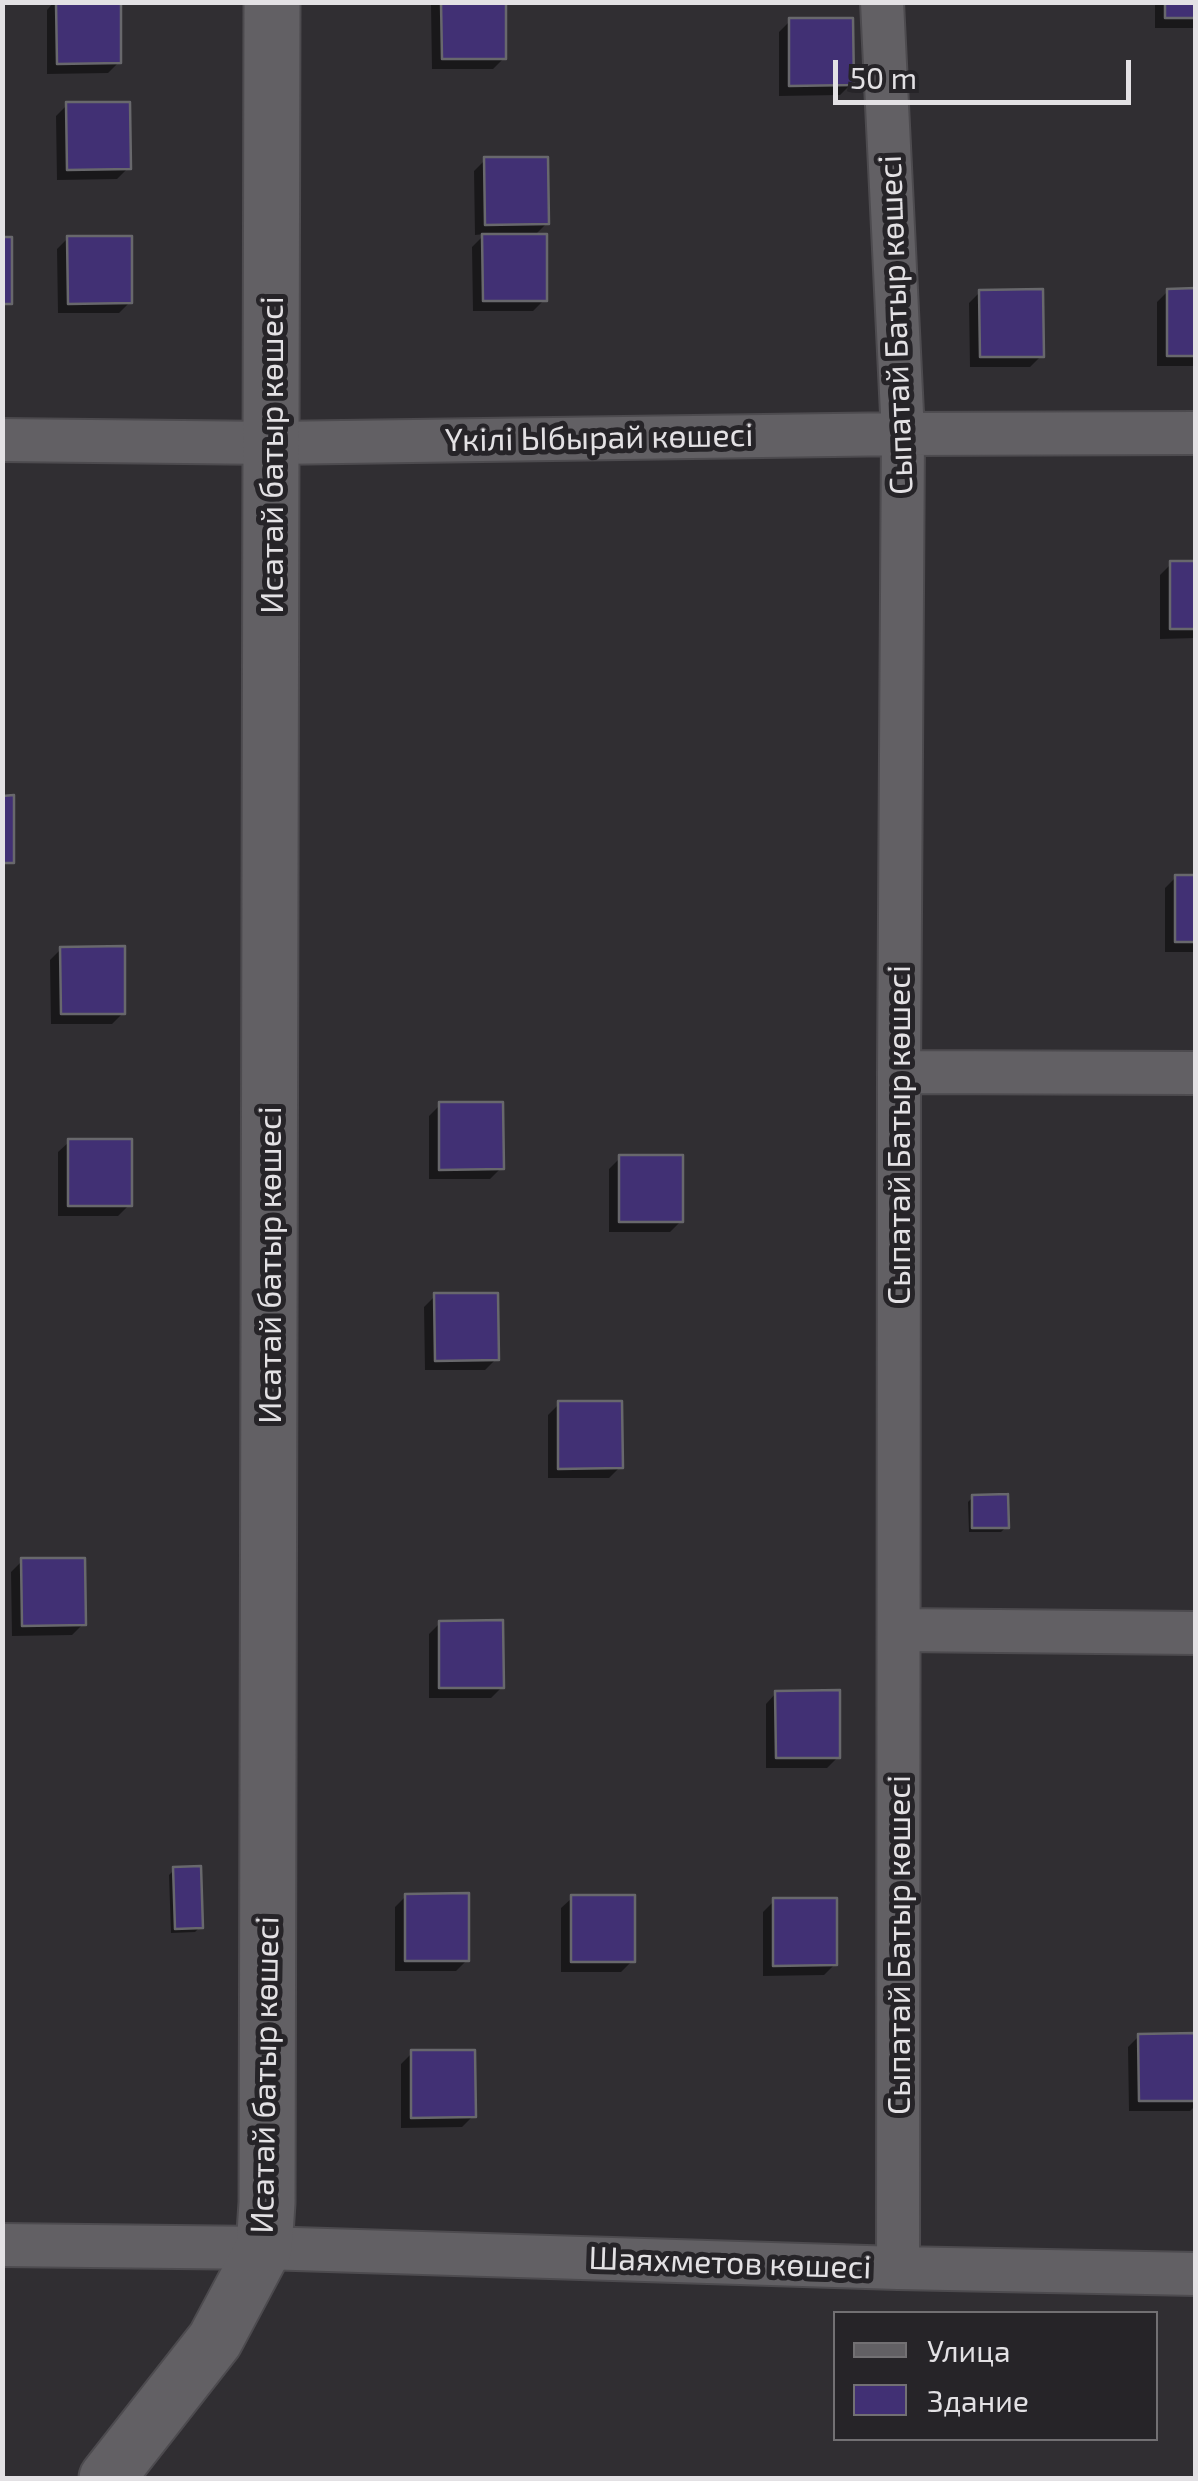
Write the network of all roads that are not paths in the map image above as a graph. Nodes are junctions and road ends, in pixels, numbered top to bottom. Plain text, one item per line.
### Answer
1 (272, 2) edge
2 (882, 2) edge
3 (1196, 433) edge
4 (904, 434) junction
5 (2, 440) edge
6 (272, 444) junction
7 (898, 1072) junction
8 (1196, 1073) edge
9 (900, 1630) junction
10 (1196, 1632) edge
11 (2, 2245) edge
12 (264, 2248) junction
13 (898, 2268) junction
14 (1196, 2274) edge
15 (108, 2478) edge

1 - 6 street, Исатай батыр көшесі
2 - 4 street, Сыпатай Батыр көшесі
3 - 4 street, Үкілі Ыбырай көшесі
4 - 6 street, Үкілі Ыбырай көшесі
4 - 7 street, Сыпатай Батыр көшесі
5 - 6 street, Үкілі Ыбырай көшесі
6 - 12 street, Исатай батыр көшесі
7 - 8 street
7 - 9 street, Сыпатай Батыр көшесі
9 - 10 street
9 - 13 street, Сыпатай Батыр көшесі
11 - 12 street, Шаяхметов көшесі
12 - 13 street, Шаяхметов көшесі
12 - 15 street, Исатай батыр көшесі
13 - 14 street, Шаяхметов көшесі

